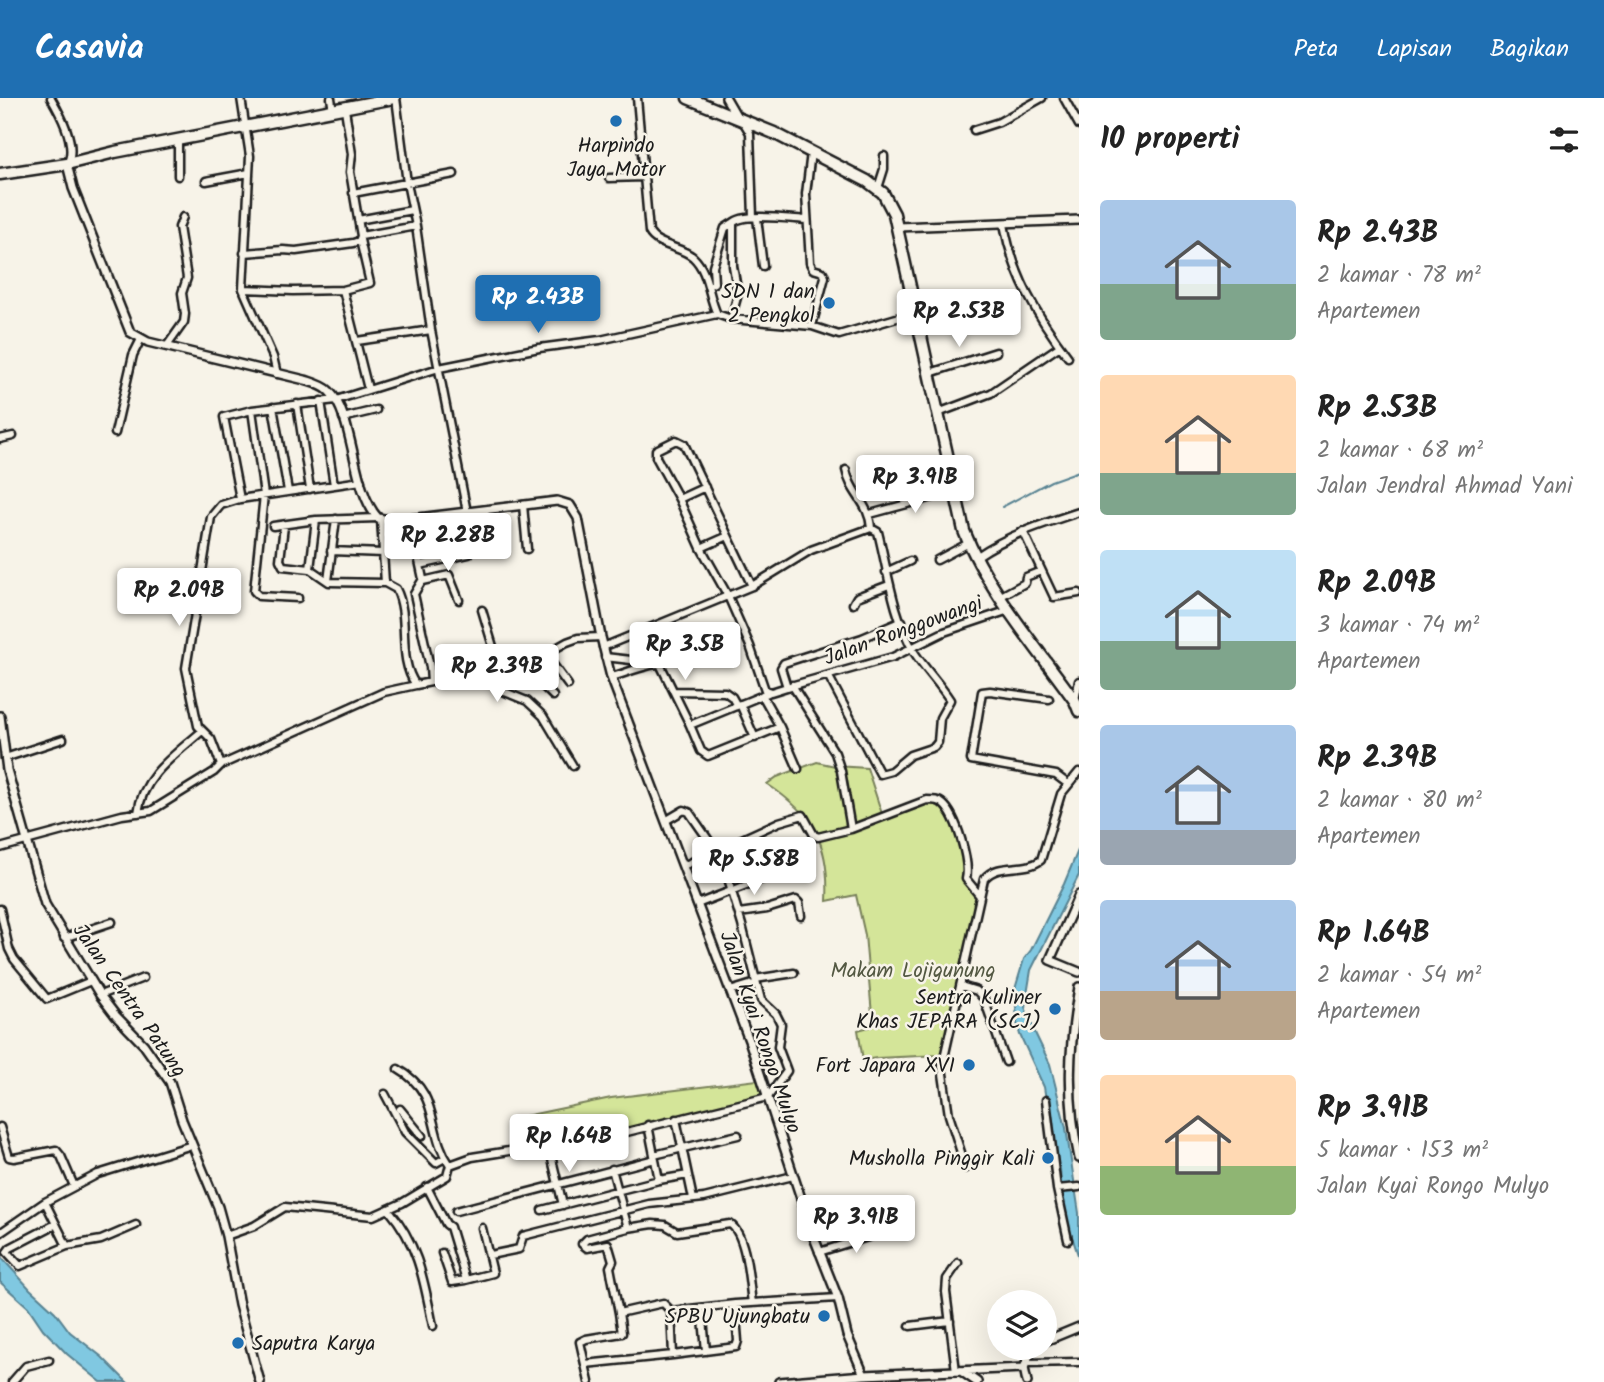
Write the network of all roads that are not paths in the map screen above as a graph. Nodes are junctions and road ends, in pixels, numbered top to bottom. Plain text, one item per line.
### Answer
1 (51, 98) edge
2 (241, 98) edge
3 (331, 98) edge
4 (395, 98) edge
5 (637, 98) edge
6 (688, 98) edge
7 (726, 98) edge
8 (1042, 98) edge
9 (1067, 99) edge
10 (378, 100) edge
11 (345, 109) junction
12 (333, 111) junction
13 (737, 117) junction
14 (1079, 125) edge
15 (246, 126) junction
16 (974, 130) dead end
17 (178, 139) junction
18 (811, 152) junction
19 (884, 156) dead end
20 (67, 164) junction
21 (249, 173) junction
22 (0, 174) edge
23 (454, 174) dead end
24 (178, 176) dead end
25 (644, 177) junction
26 (609, 178) dead end
27 (206, 181) dead end
28 (407, 183) junction
29 (877, 188) junction
30 (353, 194) junction
31 (412, 210) junction
32 (183, 217) dead end
33 (755, 217) junction
34 (358, 220) junction
35 (807, 220) junction
36 (1079, 220) edge
37 (733, 223) junction
38 (1004, 223) junction
39 (416, 226) junction
40 (898, 227) junction
41 (360, 238) junction
42 (244, 253) junction
43 (763, 266) dead end
44 (708, 286) junction
45 (243, 289) junction
46 (343, 290) junction
47 (917, 312) junction
48 (718, 314) junction
49 (731, 319) junction
50 (812, 326) junction
51 (431, 330) junction
52 (141, 339) junction
53 (357, 341) junction
54 (167, 346) junction
55 (1060, 346) junction
56 (996, 352) dead end
57 (1068, 357) dead end
58 (439, 368) junction
59 (930, 373) junction
60 (277, 374) junction
61 (368, 388) junction
62 (336, 400) junction
63 (321, 401) junction
64 (297, 404) junction
65 (273, 407) junction
66 (252, 410) junction
67 (376, 410) dead end
68 (938, 413) junction
69 (343, 418) junction
70 (115, 433) dead end
71 (13, 436) dead end
72 (0, 439) edge
73 (846, 470) dead end
74 (361, 481) junction
75 (334, 485) junction
76 (705, 487) junction
77 (310, 489) junction
78 (288, 491) junction
79 (955, 491) junction
80 (264, 495) junction
81 (240, 499) junction
82 (679, 499) junction
83 (523, 505) junction
84 (467, 512) junction
85 (1079, 512) edge
86 (870, 514) junction
87 (380, 518) junction
88 (336, 519) junction
89 (410, 519) junction
90 (316, 520) junction
91 (273, 526) dead end
92 (284, 526) junction
93 (871, 528) junction
94 (1023, 531) junction
95 (728, 536) junction
96 (969, 544) junction
97 (701, 548) junction
98 (527, 549) dead end
99 (331, 551) junction
100 (383, 553) junction
101 (469, 554) dead end
102 (976, 557) junction
103 (937, 560) dead end
104 (911, 561) dead end
105 (420, 565) junction
106 (310, 569) junction
107 (1041, 571) junction
108 (886, 572) junction
109 (328, 581) junction
110 (423, 581) junction
111 (385, 583) junction
112 (752, 586) junction
113 (889, 586) junction
114 (1079, 593) edge
115 (728, 596) junction
116 (1001, 596) junction
117 (298, 598) dead end
118 (459, 600) dead end
119 (853, 604) dead end
120 (482, 610) dead end
121 (1009, 610) junction
122 (902, 621) junction
123 (601, 637) junction
124 (603, 646) junction
125 (913, 649) junction
126 (546, 655) junction
127 (606, 657) junction
128 (644, 666) junction
129 (522, 669) junction
130 (501, 673) junction
131 (611, 677) junction
132 (829, 677) junction
133 (1079, 681) edge
134 (431, 682) junction
135 (416, 685) junction
136 (568, 685) dead end
137 (790, 686) junction
138 (674, 691) junction
139 (765, 694) junction
140 (553, 696) dead end
141 (1049, 699) dead end
142 (738, 705) junction
143 (1077, 706) edge
144 (0, 716) edge
145 (690, 725) junction
146 (780, 727) junction
147 (202, 731) junction
148 (755, 738) junction
149 (63, 739) dead end
150 (5, 758) junction
151 (220, 765) junction
152 (573, 765) dead end
153 (798, 769) dead end
154 (4, 771) edge
155 (1079, 772) edge
156 (1068, 784) junction
157 (138, 813) junction
158 (667, 820) junction
159 (851, 829) junction
160 (27, 840) junction
161 (0, 848) edge
162 (717, 852) junction
163 (801, 864) dead end
164 (683, 866) junction
165 (733, 891) junction
166 (1079, 895) edge
167 (980, 896) junction
168 (697, 904) junction
169 (0, 909) edge
170 (739, 913) junction
171 (801, 916) dead end
172 (112, 922) dead end
173 (64, 937) junction
174 (1079, 972) edge
175 (794, 973) dead end
176 (143, 978) dead end
177 (91, 981) junction
178 (755, 981) junction
179 (961, 986) junction
180 (1079, 988) edge
181 (730, 990) junction
182 (100, 995) junction
183 (1006, 1062) dead end
184 (398, 1069) dead end
185 (385, 1094) dead end
186 (768, 1097) junction
187 (1046, 1100) dead end
188 (400, 1109) dead end
189 (1076, 1112) edge
190 (676, 1119) junction
191 (648, 1125) junction
192 (0, 1127) edge
193 (738, 1135) dead end
194 (422, 1136) dead end
195 (192, 1145) junction
196 (1078, 1146) edge
197 (681, 1148) junction
198 (550, 1151) junction
199 (654, 1157) junction
200 (445, 1158) junction
201 (1079, 1158) edge
202 (450, 1165) junction
203 (966, 1168) dead end
204 (612, 1169) junction
205 (688, 1175) junction
206 (793, 1176) junction
207 (659, 1180) junction
208 (558, 1184) junction
209 (74, 1186) junction
210 (428, 1187) junction
211 (1077, 1187) edge
212 (1058, 1189) junction
213 (617, 1190) junction
214 (693, 1199) junction
215 (45, 1202) junction
216 (564, 1205) junction
217 (388, 1210) junction
218 (542, 1210) dead end
219 (623, 1210) junction
220 (456, 1211) dead end
221 (56, 1224) junction
222 (136, 1225) dead end
223 (482, 1228) dead end
224 (628, 1228) junction
225 (884, 1232) dead end
226 (0, 1233) edge
227 (226, 1236) junction
228 (1068, 1240) dead end
229 (67, 1246) junction
230 (820, 1252) junction
231 (442, 1253) dead end
232 (490, 1255) junction
233 (958, 1263) dead end
234 (466, 1280) junction
235 (838, 1298) junction
236 (752, 1303) junction
237 (734, 1304) junction
238 (702, 1308) junction
239 (671, 1311) junction
240 (618, 1313) junction
241 (950, 1321) junction
242 (910, 1325) dead end
243 (433, 1326) dead end
244 (1079, 1327) edge
245 (1057, 1336) edge
246 (706, 1351) junction
247 (673, 1355) junction
248 (49, 1360) dead end
249 (1028, 1360) edge
250 (1079, 1362) edge
251 (585, 1364) junction
252 (1025, 1365) junction
253 (959, 1371) junction
254 (864, 1375) junction
255 (12, 1382) edge
256 (260, 1382) edge
257 (589, 1382) edge
258 (779, 1382) edge
259 (976, 1382) edge
260 (1027, 1382) edge

1 - 20 street
2 - 15 street
3 - 12 street
4 - 10 highway
4 - 28 street
5 - 25 street
6 - 13 highway
7 - 13 street
8 - 16 street
9 - 14 street
10 - 11 highway
11 - 12 highway
11 - 30 street
12 - 15 highway
13 - 18 highway
13 - 33 street
15 - 17 highway
15 - 21 street
17 - 20 highway
17 - 24 street
18 - 29 highway
18 - 35 street
19 - 29 street
20 - 22 highway
20 - 52 street
21 - 27 street
21 - 42 street
23 - 28 street
25 - 26 street
25 - 44 street
28 - 30 street
28 - 31 street
29 - 40 highway
30 - 34 street
31 - 34 street
31 - 39 street
32 - 54 street
33 - 35 street
33 - 37 street
33 - 43 street
34 - 41 street
35 - 50 street
36 - 38 street
37 - 44 street
37 - 49 street
38 - 40 street
38 - 55 street
39 - 41 street
39 - 51 street
40 - 47 highway
41 - 42 street
41 - 46 street
42 - 45 street
44 - 48 street
45 - 46 street
45 - 60 street
46 - 53 street
47 - 50 street
47 - 59 highway
48 - 49 street
48 - 58 street
49 - 50 street
51 - 53 street
51 - 58 street
52 - 54 street
52 - 70 street
53 - 61 street
54 - 60 street
55 - 57 street
55 - 68 street
56 - 59 street
58 - 61 street
58 - 84 street
59 - 68 highway
60 - 62 street
61 - 62 street
62 - 63 street
62 - 69 street
63 - 64 street
63 - 75 street
64 - 65 street
64 - 77 street
65 - 66 street
65 - 78 street
66 - 80 street
66 - 81 street
67 - 69 street
68 - 79 highway
69 - 74 street
71 - 72 street
73 - 86 street
74 - 75 street
74 - 87 street
75 - 77 street
76 - 82 street
76 - 82 street
76 - 95 street
77 - 78 street
78 - 80 street
79 - 86 street
79 - 96 highway
80 - 81 street
80 - 117 street
81 - 147 street
82 - 97 street
83 - 84 street, Jalan Kyai Rongo Mulyo
83 - 98 street
83 - 123 street, Jalan Kyai Rongo Mulyo
84 - 89 street, Jalan Kyai Rongo Mulyo
85 - 94 street
86 - 93 street
87 - 88 street
87 - 89 street, Jalan Kyai Rongo Mulyo
87 - 100 street
88 - 90 street
88 - 99 street
89 - 105 street
90 - 92 street
90 - 106 street
91 - 92 street
92 - 106 street
93 - 108 street
93 - 112 street
94 - 102 street
94 - 107 street
95 - 97 street
95 - 112 street
96 - 102 highway
96 - 103 street
97 - 115 street
99 - 100 street
99 - 109 street
100 - 111 street
101 - 105 street
102 - 116 highway
104 - 108 street
105 - 110 street
106 - 109 street
107 - 114 street
107 - 116 street
108 - 113 street
109 - 111 street
110 - 118 street
110 - 134 street
111 - 135 street
112 - 115 street
113 - 119 street
113 - 122 street
115 - 124 street
115 - 139 street
116 - 121 highway
120 - 130 street
121 - 125 street, Jalan Ronggowangi
121 - 143 highway
122 - 125 street
122 - 137 street
123 - 124 street, Jalan Kyai Rongo Mulyo
123 - 126 street
124 - 127 street, Jalan Kyai Rongo Mulyo
125 - 132 street, Jalan Ronggowangi
125 - 132 street
126 - 129 street
126 - 136 street
127 - 128 street
127 - 131 street, Jalan Kyai Rongo Mulyo
128 - 131 street
128 - 138 street
129 - 130 street
129 - 140 street
130 - 134 street
130 - 152 street
131 - 158 street, Jalan Kyai Rongo Mulyo
132 - 137 street, Jalan Ronggowangi
133 - 143 street
134 - 135 street
135 - 151 street
137 - 139 street, Jalan Ronggowangi
137 - 159 street
138 - 142 street
138 - 145 street
139 - 142 street, Jalan Ronggowangi
139 - 146 street
141 - 156 street
142 - 145 street, Jalan Ronggowangi
142 - 148 street
144 - 150 street, Jalan Centra Patung
145 - 148 street
146 - 148 street
146 - 153 street
147 - 151 street
147 - 157 street
149 - 150 street
150 - 154 street, Jalan Centra Patung
151 - 157 street
154 - 160 street, Jalan Centra Patung
155 - 156 street
156 - 167 street
157 - 160 street
158 - 162 street
158 - 164 street, Jalan Kyai Rongo Mulyo
159 - 162 street
159 - 167 street
160 - 161 street
160 - 173 street, Jalan Centra Patung
162 - 164 street
162 - 165 street
163 - 165 street
164 - 168 street, Jalan Kyai Rongo Mulyo
165 - 168 street
165 - 170 street
166 - 174 street
167 - 179 street
168 - 181 street, Jalan Kyai Rongo Mulyo
169 - 177 street
170 - 171 street
170 - 178 street
172 - 173 street
173 - 177 street, Jalan Centra Patung
175 - 178 street
176 - 182 street
177 - 182 street, Jalan Centra Patung
178 - 181 street
178 - 186 street
179 - 183 street
179 - 203 street
180 - 189 street
181 - 186 street, Jalan Kyai Rongo Mulyo
182 - 195 street, Jalan Centra Patung
184 - 200 street
185 - 200 street
186 - 190 street
186 - 206 street, Jalan Kyai Rongo Mulyo
187 - 212 street
188 - 194 street
189 - 196 street
190 - 191 street
190 - 197 street
191 - 198 street
191 - 199 street
192 - 209 street
193 - 197 street
195 - 209 street
195 - 227 street, Jalan Centra Patung
196 - 201 street
197 - 199 street
197 - 205 street
198 - 202 street
198 - 208 street
199 - 204 street
199 - 207 street
200 - 202 street
202 - 210 street
204 - 208 street
204 - 213 street
205 - 207 street
205 - 214 street
206 - 214 street
206 - 230 street, Jalan Kyai Rongo Mulyo
207 - 213 street
208 - 216 street
208 - 220 street
209 - 215 street
210 - 217 street
210 - 234 street
211 - 212 street
212 - 228 street
213 - 216 street
213 - 219 street
214 - 219 street
215 - 221 street
215 - 226 street
216 - 218 street
217 - 227 street
217 - 243 street
219 - 224 street
219 - 232 street
221 - 229 street
221 - 229 street
222 - 229 street
223 - 232 street
224 - 236 street
224 - 240 street
225 - 230 street
227 - 256 street, Jalan Centra Patung
230 - 235 street, Jalan Kyai Rongo Mulyo
231 - 234 street
232 - 234 street
233 - 241 street
235 - 236 street
235 - 254 street, Jalan Kyai Rongo Mulyo
236 - 237 street
237 - 238 street
237 - 246 street
238 - 239 street
238 - 246 street
239 - 240 street
239 - 247 street
240 - 251 street
241 - 242 street
241 - 253 street
244 - 245 street
246 - 247 street
247 - 251 street
248 - 255 street
249 - 252 street
250 - 252 street
251 - 257 street
252 - 253 street
252 - 260 street
253 - 254 street
253 - 259 street
254 - 258 street

